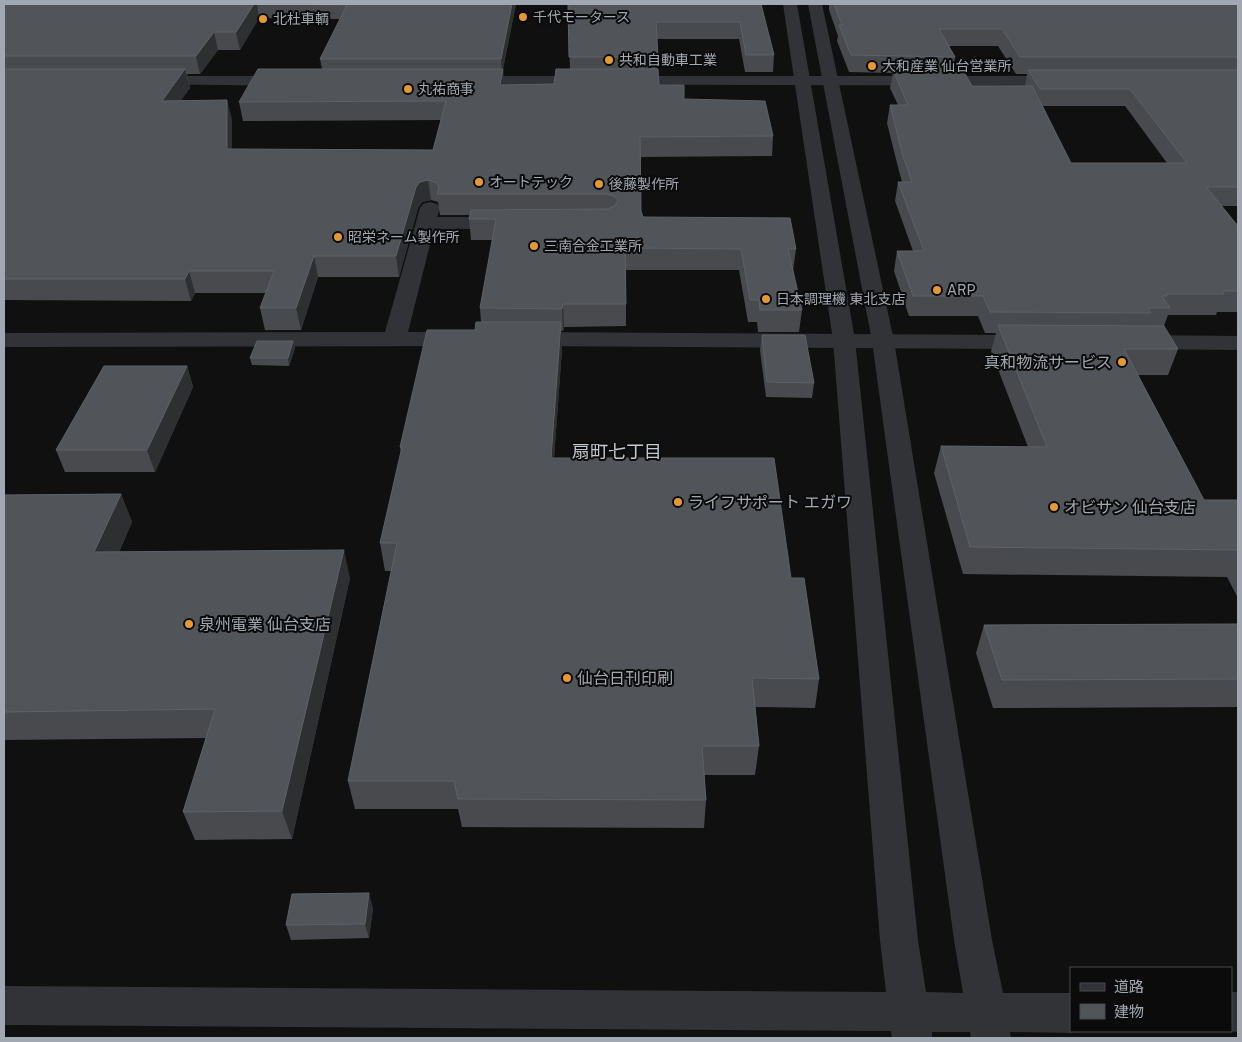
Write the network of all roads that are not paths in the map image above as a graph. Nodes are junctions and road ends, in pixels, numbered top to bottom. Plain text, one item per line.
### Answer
1 (790, 4) edge
2 (815, 4) edge
3 (132, 81) edge
4 (300, 81) edge
5 (448, 81) edge
6 (801, 81) junction
7 (832, 81) junction
8 (1081, 81) edge
9 (521, 222) edge
10 (395, 339) junction
11 (4, 340) edge
12 (844, 340) junction
13 (883, 341) junction
14 (1051, 342) edge
15 (1120, 342) edge
16 (1238, 343) edge
17 (4, 1006) edge
18 (1070, 1013) edge
19 (910, 1025) edge
20 (989, 1026) edge

1 - 6 street
2 - 7 street
3 - 4 street
5 - 6 street
6 - 7 street
6 - 12 street
7 - 8 street
7 - 13 street
9 - 10 street
10 - 11 street
10 - 12 street
12 - 13 street
12 - 19 street
13 - 14 street
13 - 20 street
15 - 16 street
17 - 19 street
18 - 20 street
19 - 20 street

